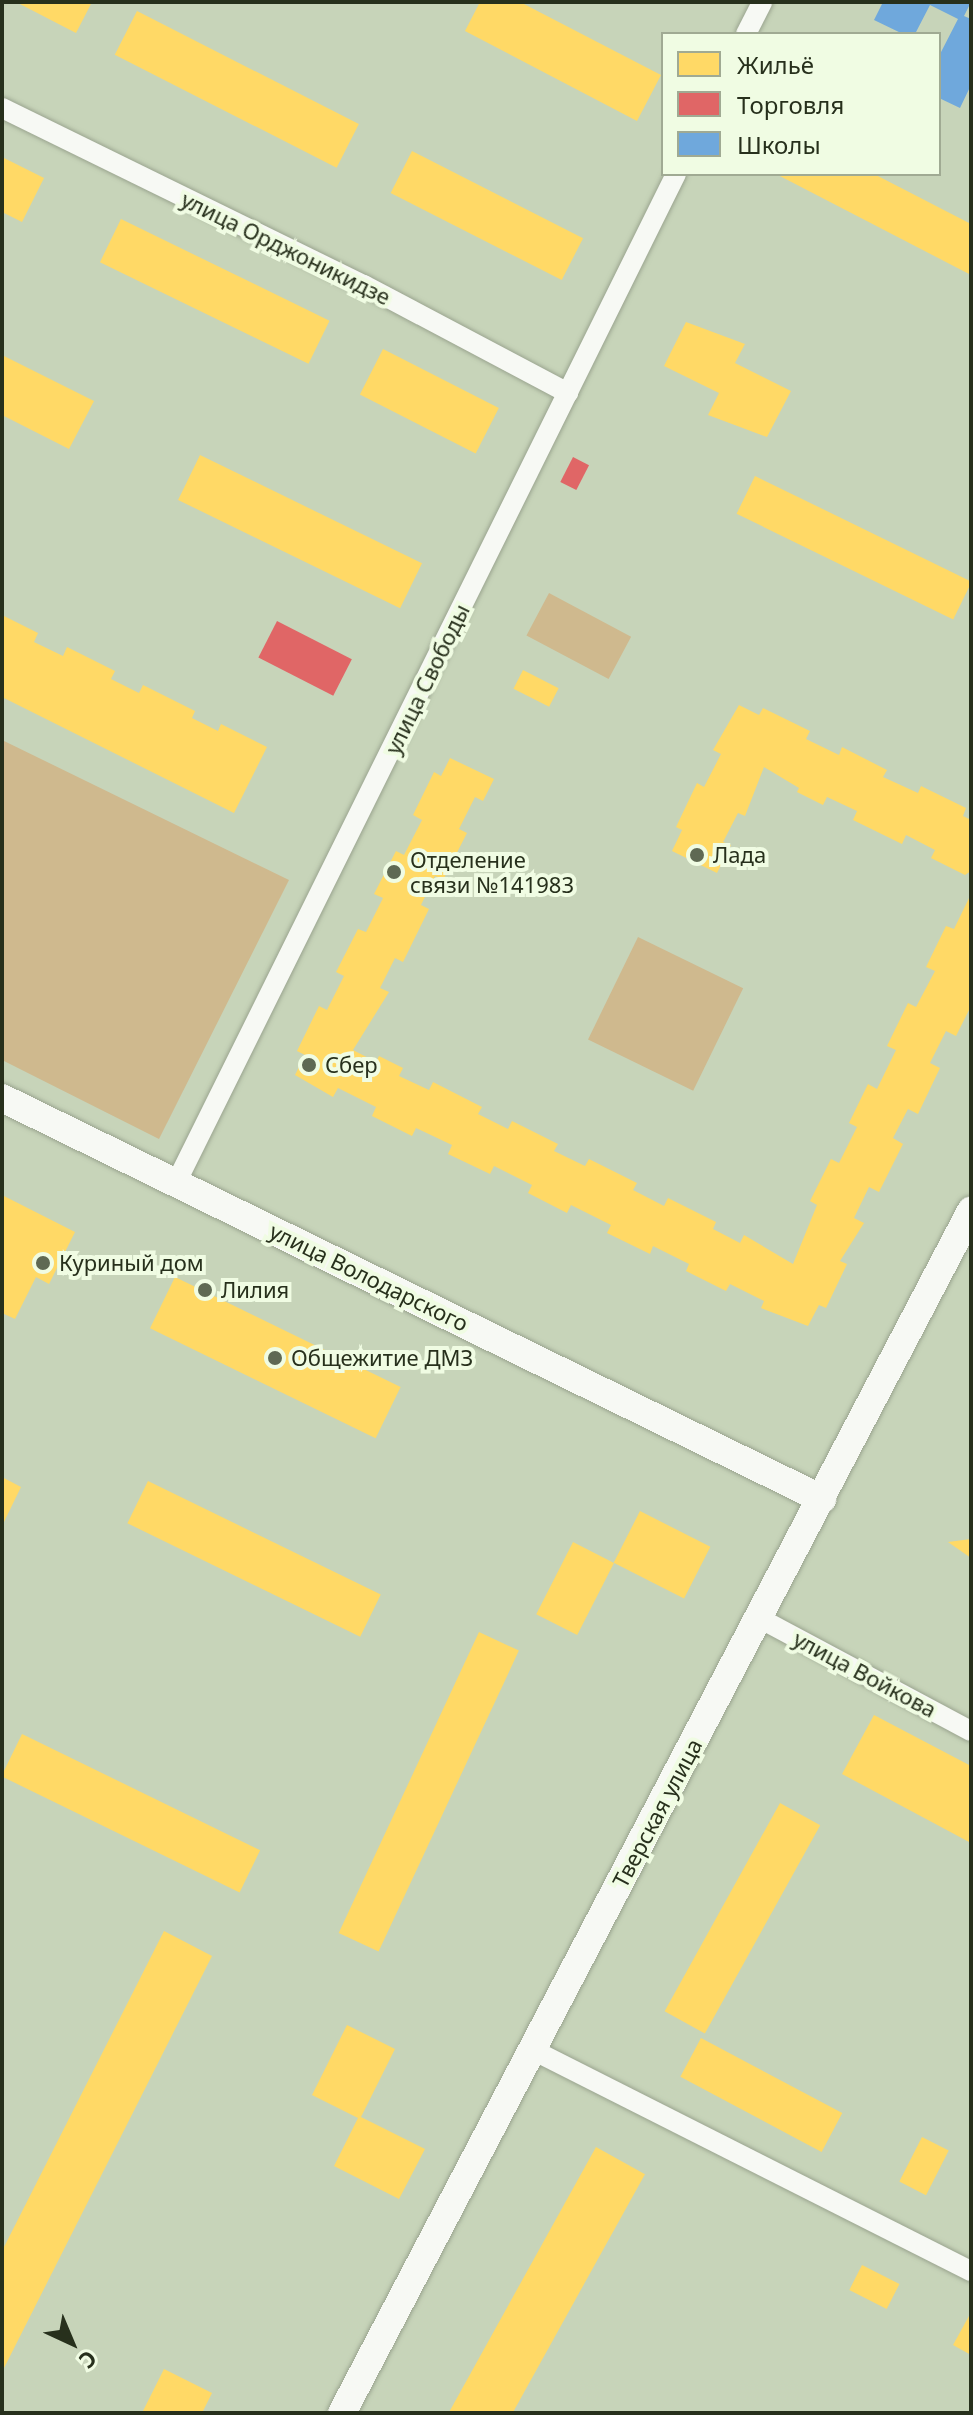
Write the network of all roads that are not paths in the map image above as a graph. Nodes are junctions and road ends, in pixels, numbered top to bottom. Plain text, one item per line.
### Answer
1 (762, 2) edge
2 (747, 32) edge
3 (2, 108) edge
4 (675, 176) edge
5 (568, 393) junction
6 (2, 1098) edge
7 (176, 1183) junction
8 (971, 1211) edge
9 (822, 1499) junction
10 (759, 1618) junction
11 (971, 1731) edge
12 (533, 2050) junction
13 (971, 2271) edge
14 (342, 2413) edge

1 - 2 street
3 - 5 street, улица Орджоникидзе
4 - 5 street, улица Свободы
5 - 7 street, улица Свободы
6 - 7 main road, улица Володарского
7 - 9 main road, улица Володарского
8 - 9 main road, Тверская улица
9 - 10 main road, Тверская улица
10 - 11 street, улица Войкова
10 - 12 main road, Тверская улица
12 - 13 street
12 - 14 main road, Тверская улица

